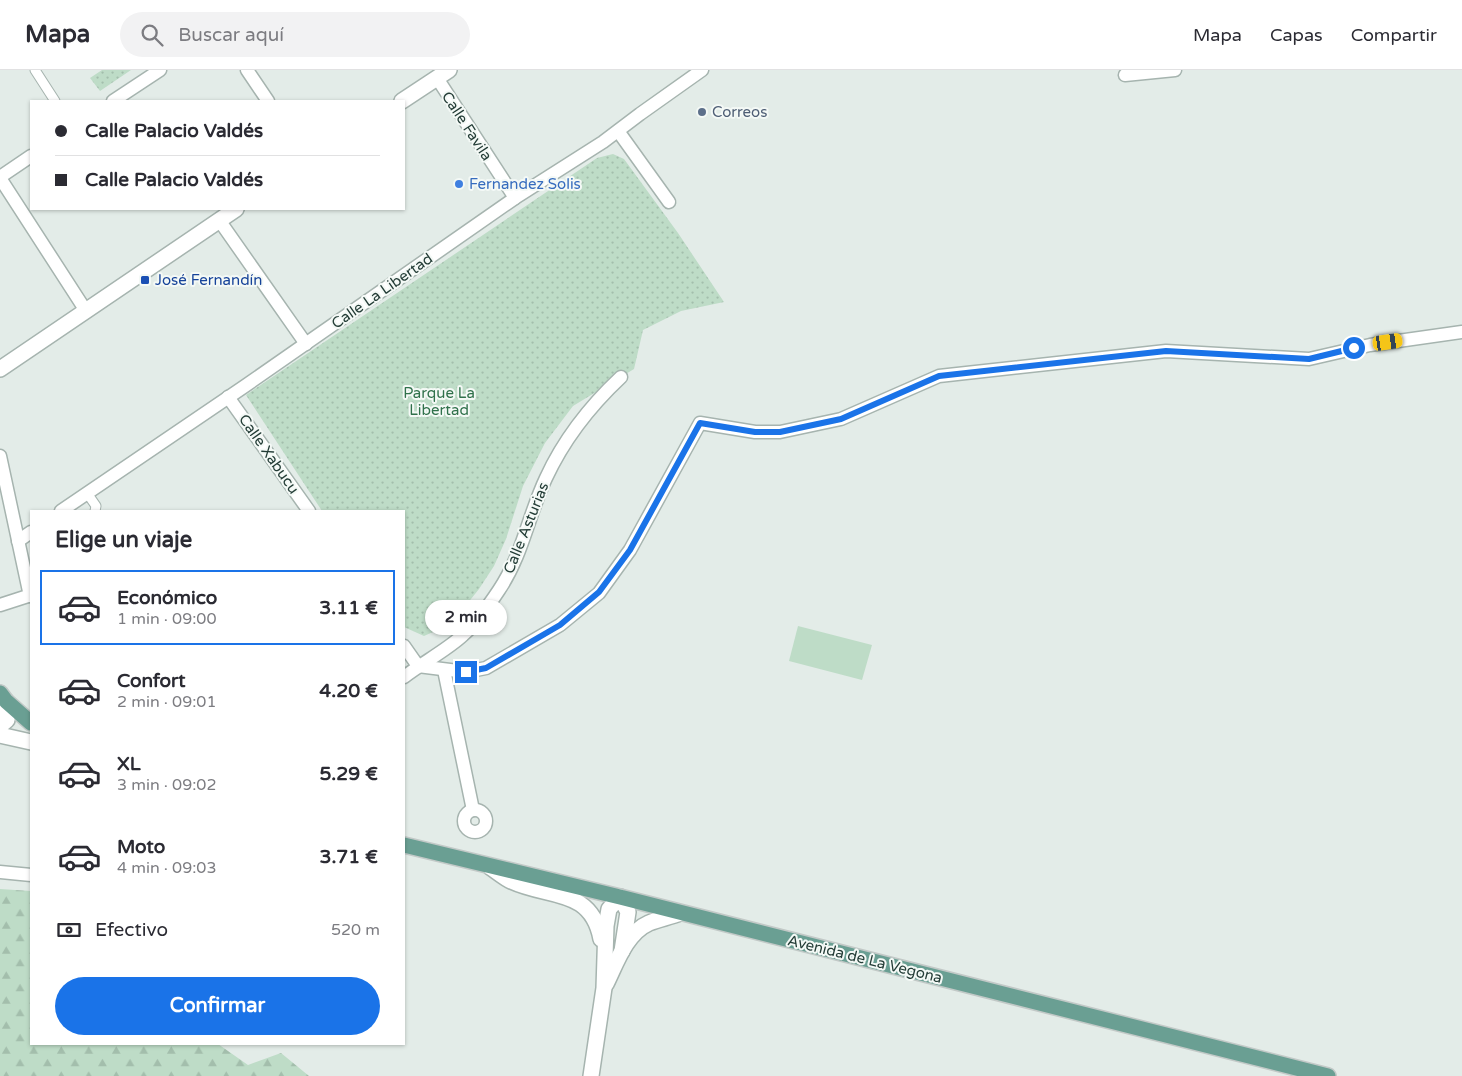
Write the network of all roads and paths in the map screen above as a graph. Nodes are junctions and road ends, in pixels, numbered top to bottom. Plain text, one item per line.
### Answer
1 (35, 70) edge
2 (160, 70) edge
3 (247, 70) edge
4 (702, 70) edge
5 (1175, 70) edge
6 (443, 74) edge
7 (1125, 75) dead end
8 (54, 100) edge
9 (115, 100) edge
10 (267, 100) edge
11 (404, 100) edge
12 (618, 130) junction
13 (30, 157) edge
14 (0, 178) edge
15 (515, 198) junction
16 (670, 202) dead end
17 (234, 210) edge
18 (219, 220) junction
19 (86, 311) junction
20 (1462, 332) edge
21 (306, 344) junction
22 (0, 369) edge
23 (621, 378) dead end
24 (228, 397) junction
25 (0, 456) edge
26 (87, 493) junction
27 (62, 510) edge
28 (95, 510) edge
29 (308, 510) edge
30 (30, 533) edge
31 (18, 541) junction
32 (30, 592) edge
33 (30, 596) edge
34 (0, 605) edge
35 (405, 647) edge
36 (418, 666) junction
37 (444, 670) junction
38 (405, 676) edge
39 (2, 699) edge
40 (30, 722) edge
41 (0, 726) edge
42 (0, 735) edge
43 (30, 742) edge
44 (473, 810) dead end
45 (405, 845) edge
46 (490, 866) junction
47 (0, 872) edge
48 (30, 874) edge
49 (620, 897) junction
50 (680, 913) junction
51 (622, 951) junction
52 (604, 956) junction
53 (604, 988) junction
54 (591, 1076) edge
55 (1327, 1076) edge
56 (1340, 1076) edge

1 - 8 street
2 - 9 street
3 - 10 street
4 - 12 street, Calle La Libertad
5 - 7 street
6 - 11 street
6 - 15 street, Calle Favila
12 - 15 street, Calle La Libertad
12 - 16 street
13 - 14 street
14 - 19 street
15 - 21 street, Calle La Libertad
17 - 18 street
18 - 19 street
18 - 21 street
19 - 22 street
20 - 37 street
21 - 24 street, Calle La Libertad
23 - 36 street, Calle Asturias
24 - 26 street, Calle La Libertad
24 - 29 street, Calle Xabucu
25 - 31 street
26 - 27 street, Calle La Libertad
26 - 28 street
30 - 31 street
31 - 32 street
33 - 34 street
35 - 36 street
36 - 37 street
36 - 38 street, Calle Asturias
37 - 44 street
39 - 40 main road
39 - 41 street
42 - 43 street
45 - 46 main road, Avenida de La Vegona
46 - 49 main road, Avenida de La Vegona
46 - 52 street
47 - 48 street
49 - 50 main road, Avenida de La Vegona
49 - 51 street
49 - 52 street
50 - 51 street
50 - 55 main road, Avenida de La Vegona
51 - 53 street
52 - 53 street
53 - 54 street
55 - 56 main road, Avenida de La Vegona

